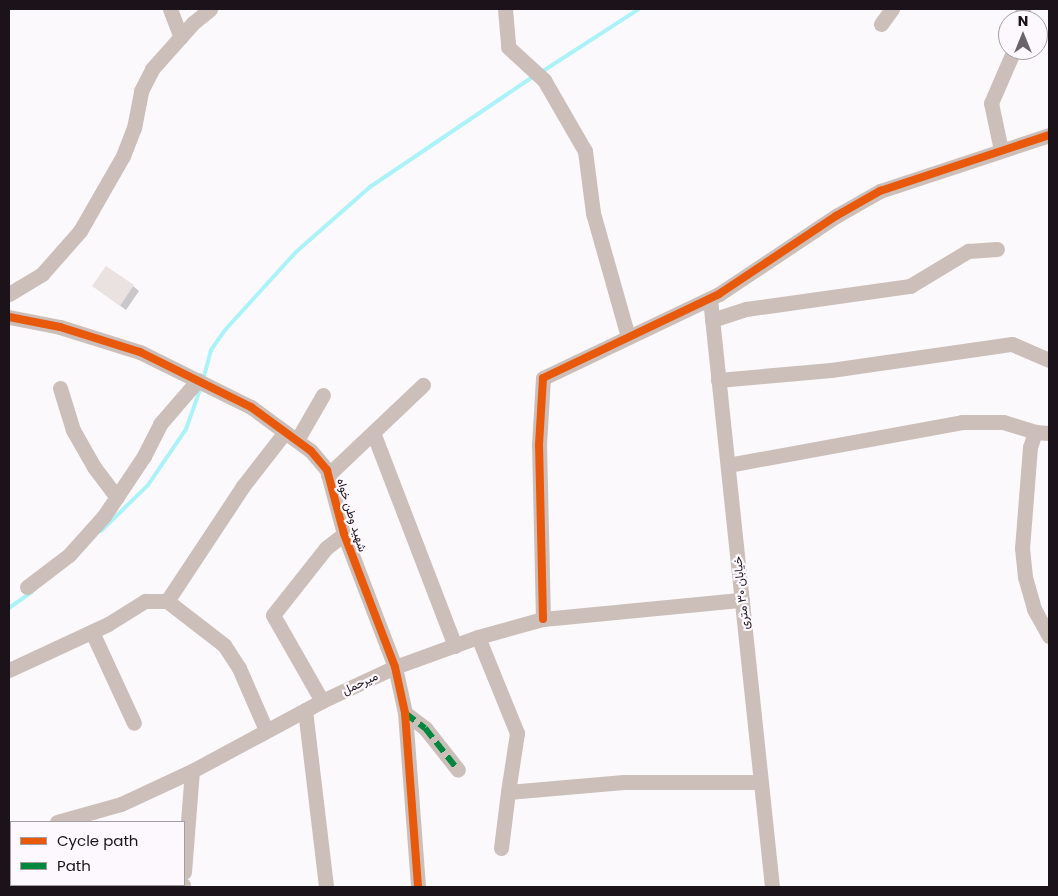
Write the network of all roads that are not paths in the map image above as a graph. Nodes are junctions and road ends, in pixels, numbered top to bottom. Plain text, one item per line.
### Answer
1 (170, 9) edge
2 (210, 9) edge
3 (505, 9) edge
4 (892, 9) edge
5 (881, 24) dead end
6 (181, 37) junction
7 (1010, 60) edge
8 (1049, 135) edge
9 (1001, 150) junction
10 (997, 249) dead end
11 (9, 294) edge
12 (710, 298) junction
13 (9, 317) edge
14 (712, 320) junction
15 (628, 337) junction
16 (1049, 360) edge
17 (198, 380) junction
18 (718, 380) junction
19 (424, 386) dead end
20 (60, 388) dead end
21 (323, 395) dead end
22 (1042, 432) edge
23 (374, 435) junction
24 (291, 436) junction
25 (728, 466) junction
26 (328, 475) junction
27 (117, 497) junction
28 (344, 534) junction
29 (27, 587) dead end
30 (742, 600) junction
31 (167, 601) junction
32 (543, 618) junction
33 (92, 632) junction
34 (1049, 636) edge
35 (478, 637) junction
36 (455, 646) junction
37 (395, 667) junction
38 (9, 670) edge
39 (322, 701) junction
40 (305, 710) junction
41 (405, 713) junction
42 (134, 723) dead end
43 (266, 730) junction
44 (458, 770) dead end
45 (192, 771) junction
46 (760, 782) junction
47 (508, 792) junction
48 (61, 821) edge
49 (501, 848) dead end
50 (185, 859) edge
51 (326, 887) edge
52 (418, 887) edge
53 (772, 887) edge

1 - 6 street
2 - 6 street
3 - 15 street
4 - 5 street
6 - 11 street
7 - 9 street
8 - 9 street
9 - 12 street
10 - 14 street
12 - 14 street, خیابان ۳۰ متری
12 - 15 street
13 - 17 street, شهید وطن خواه
14 - 18 street, خیابان ۳۰ متری
15 - 32 street
16 - 18 street
17 - 24 street, شهید وطن خواه
17 - 27 street
18 - 25 street, خیابان ۳۰ متری
19 - 23 street
20 - 27 street
21 - 24 street
22 - 25 street
22 - 34 street
23 - 26 street
23 - 36 street
24 - 26 street, شهید وطن خواه
24 - 31 street
25 - 30 street, خیابان ۳۰ متری
26 - 28 street, شهید وطن خواه
27 - 29 street
28 - 37 street, شهید وطن خواه
28 - 39 street
30 - 32 street, میرحمل
30 - 46 street, خیابان ۳۰ متری
31 - 33 street
31 - 43 street
32 - 35 street, میرحمل
33 - 38 street
33 - 42 street
35 - 36 street, میرحمل
35 - 47 street
36 - 37 street, میرحمل
37 - 39 street, میرحمل
37 - 41 street, شهید وطن خواه
39 - 40 street, میرحمل
40 - 43 street, میرحمل
40 - 51 street
41 - 44 street
41 - 52 street, شهید وطن خواه
43 - 45 street, میرحمل
45 - 48 street, میرحمل
45 - 50 street
46 - 47 street
46 - 53 street, خیابان ۳۰ متری
47 - 49 street

